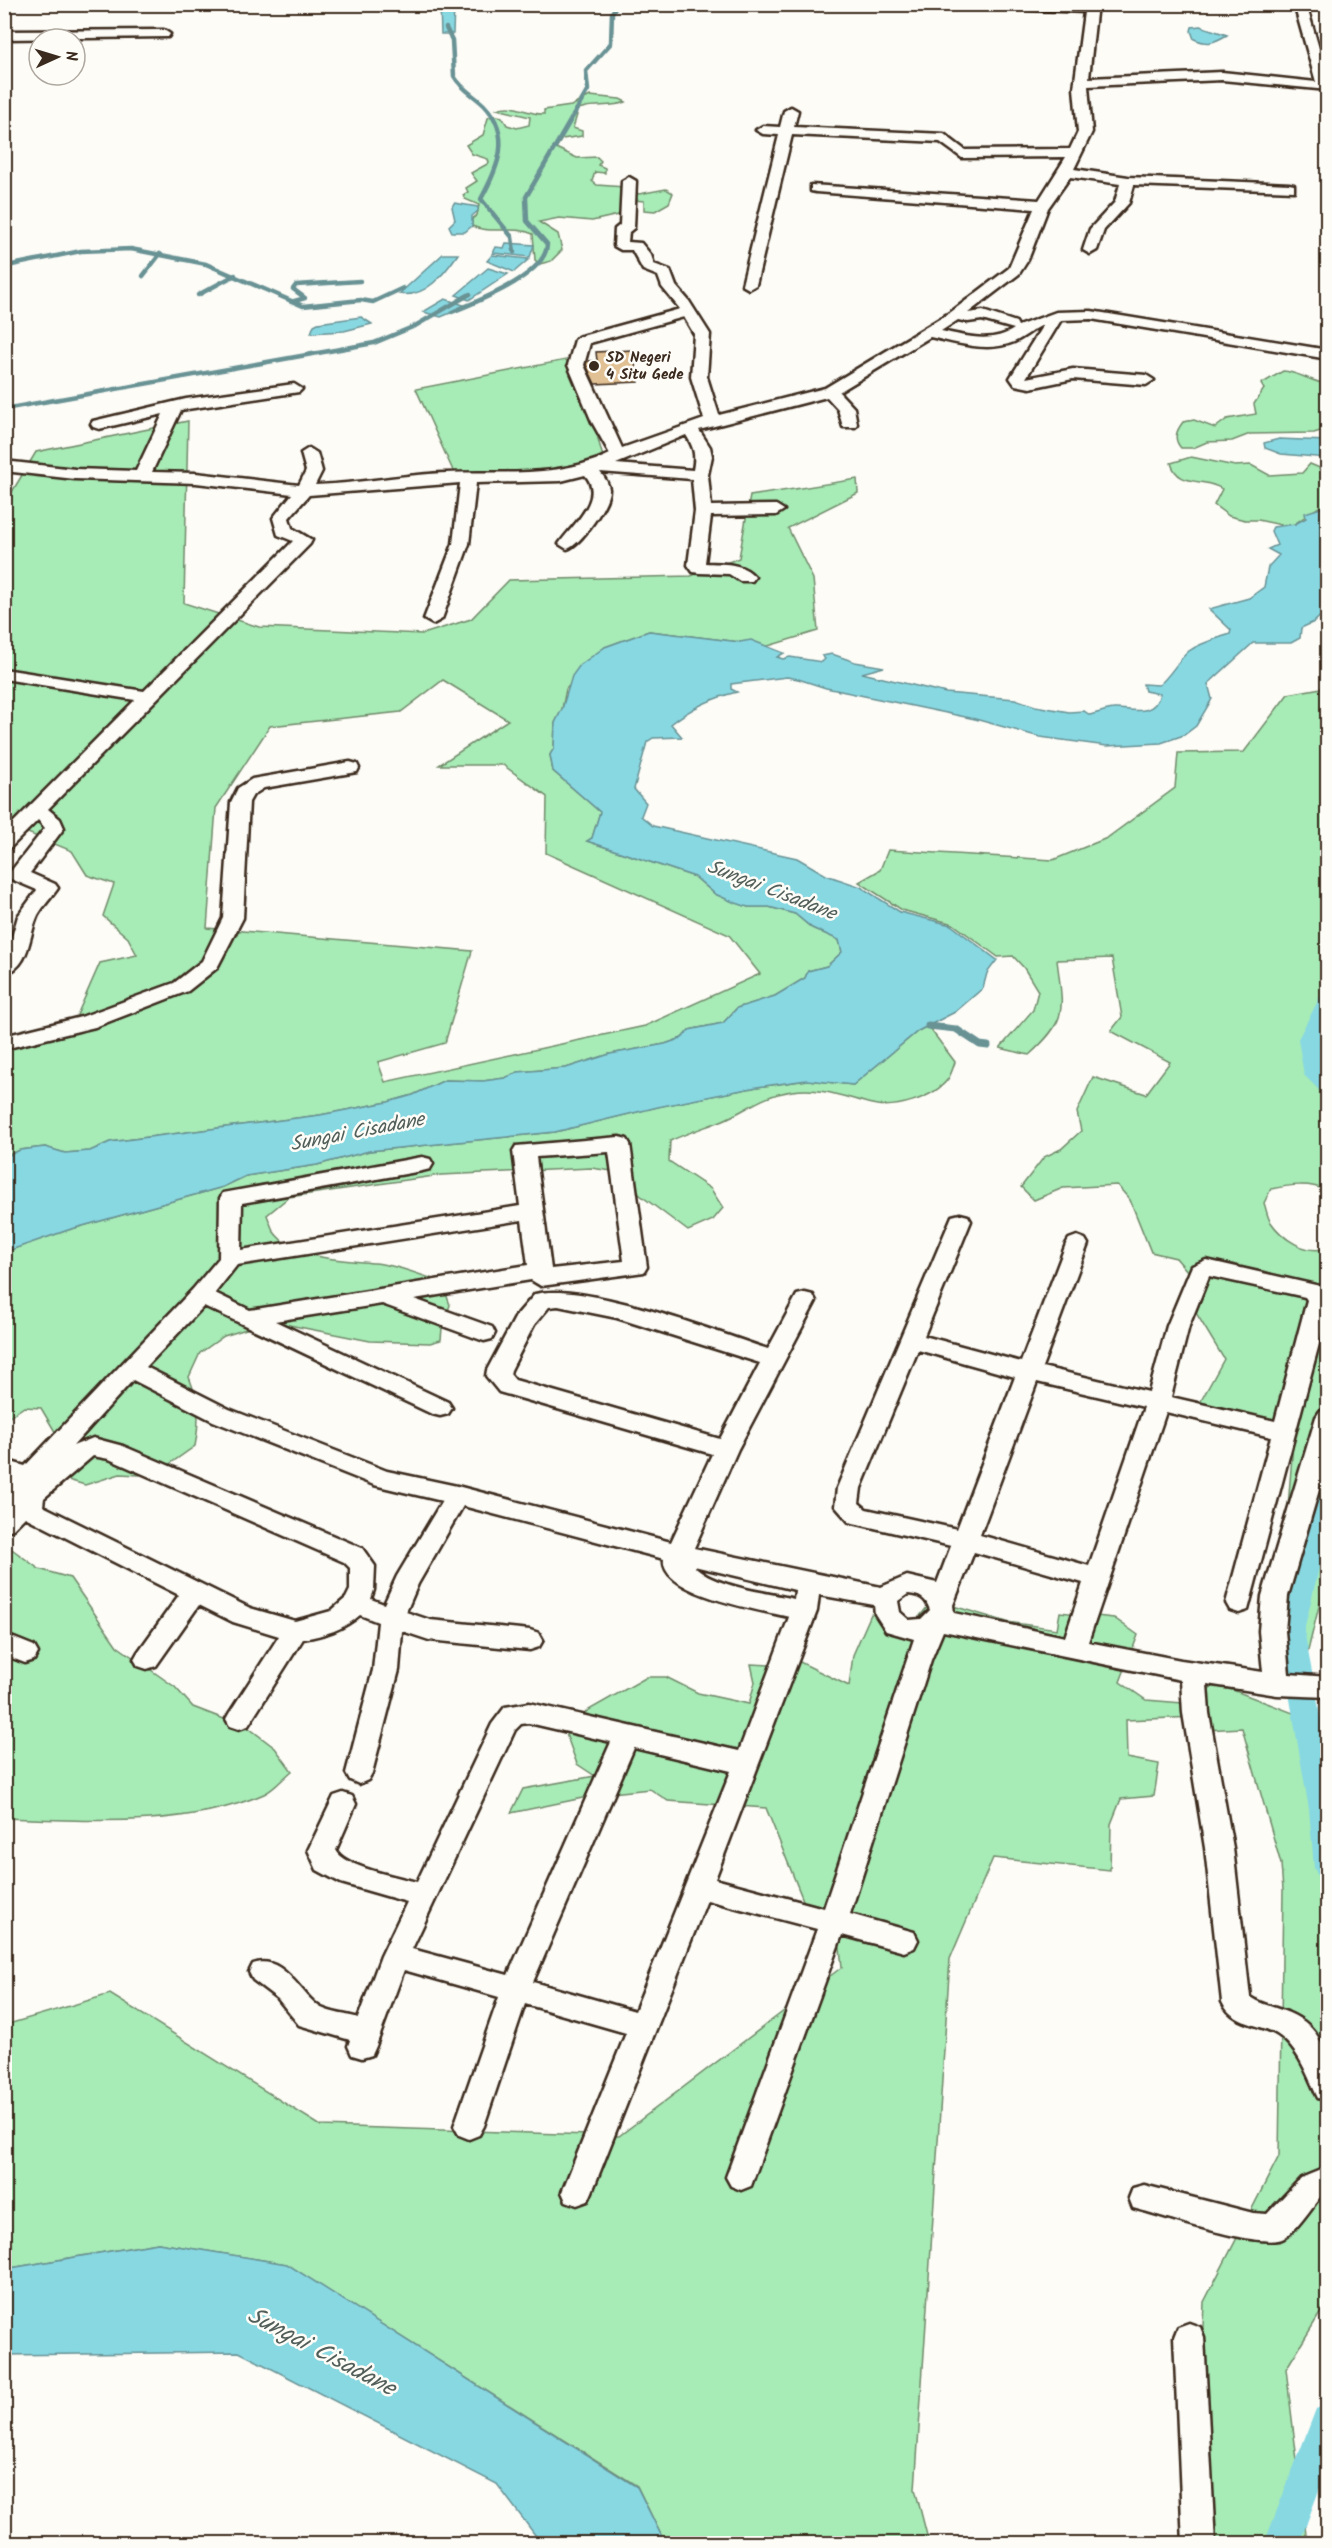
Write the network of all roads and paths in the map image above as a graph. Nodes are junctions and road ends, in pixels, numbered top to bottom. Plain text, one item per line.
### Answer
1 (991, 4) edge
2 (1300, 4) edge
3 (1091, 7) edge
4 (164, 34) dead end
5 (4, 35) edge
6 (1082, 82) junction
7 (1324, 88) edge
8 (791, 111) dead end
9 (763, 130) dead end
10 (787, 132) junction
11 (1077, 153) junction
12 (1066, 172) junction
13 (629, 181) dead end
14 (1128, 181) junction
15 (816, 188) dead end
16 (1290, 188) dead end
17 (1043, 205) junction
18 (1090, 250) dead end
19 (749, 285) dead end
20 (687, 312) junction
21 (956, 315) junction
22 (1056, 316) junction
23 (926, 332) junction
24 (1010, 332) junction
25 (1040, 343) junction
26 (1328, 355) edge
27 (1146, 380) dead end
28 (294, 389) dead end
29 (830, 392) junction
30 (175, 406) junction
31 (713, 422) junction
32 (99, 424) dead end
33 (849, 424) dead end
34 (689, 428) junction
35 (309, 453) dead end
36 (618, 456) junction
37 (4, 466) edge
38 (593, 469) junction
39 (700, 475) junction
40 (142, 476) junction
41 (469, 477) junction
42 (304, 490) junction
43 (776, 510) dead end
44 (703, 511) junction
45 (567, 544) dead end
46 (746, 577) dead end
47 (433, 619) dead end
48 (4, 675) edge
49 (149, 696) junction
50 (350, 768) dead end
51 (37, 810) junction
52 (4, 843) edge
53 (4, 968) edge
54 (4, 1043) edge
55 (422, 1164) dead end
56 (532, 1211) junction
57 (960, 1221) dead end
58 (1077, 1244) dead end
59 (230, 1259) junction
60 (540, 1270) junction
61 (201, 1295) junction
62 (384, 1297) junction
63 (805, 1301) dead end
64 (247, 1318) junction
65 (484, 1333) dead end
66 (909, 1340) junction
67 (774, 1359) junction
68 (130, 1369) junction
69 (1029, 1372) junction
70 (1158, 1400) junction
71 (440, 1408) dead end
72 (1328, 1417) edge
73 (1285, 1432) junction
74 (726, 1449) junction
75 (4, 1469) edge
76 (32, 1485) junction
77 (457, 1495) junction
78 (4, 1504) edge
79 (4, 1523) edge
80 (964, 1540) junction
81 (679, 1553) junction
82 (1097, 1578) junction
83 (809, 1582) junction
84 (195, 1592) junction
85 (885, 1597) junction
86 (1239, 1603) dead end
87 (356, 1604) junction
88 (804, 1611) junction
89 (938, 1616) junction
90 (391, 1618) junction
91 (295, 1631) junction
92 (530, 1641) dead end
93 (1074, 1647) junction
94 (147, 1659) dead end
95 (1192, 1674) junction
96 (1282, 1685) junction
97 (1328, 1688) edge
98 (239, 1719) dead end
99 (627, 1735) junction
100 (747, 1764) junction
101 (359, 1773) dead end
102 (343, 1804) dead end
103 (697, 1886) junction
104 (424, 1895) junction
105 (834, 1920) junction
106 (904, 1940) dead end
107 (395, 1956) junction
108 (263, 1972) dead end
109 (516, 1989) junction
110 (643, 2025) junction
111 (1328, 2089) edge
112 (469, 2126) dead end
113 (741, 2177) dead end
114 (1328, 2180) edge
115 (578, 2192) dead end
116 (1144, 2198) dead end
117 (1189, 2337) dead end
118 (1199, 2544) edge

1 - 3 street
2 - 7 street
3 - 6 street
4 - 5 street
6 - 7 street
6 - 11 street
8 - 10 street
9 - 10 street
10 - 11 street
10 - 19 street
11 - 12 street
12 - 14 street
12 - 17 street
13 - 20 street
14 - 16 street
14 - 18 street
15 - 17 street
17 - 21 street
20 - 31 street
20 - 36 street
21 - 23 street
21 - 24 street
22 - 24 street
22 - 25 street
22 - 26 street
23 - 24 street
23 - 29 street
24 - 25 street
25 - 27 street
28 - 30 street
29 - 31 street
29 - 33 street
30 - 32 street
30 - 40 street
31 - 34 street
34 - 36 street
34 - 39 street
35 - 42 street
36 - 38 street
37 - 40 street
38 - 39 street
38 - 41 street
38 - 45 street
39 - 44 street
40 - 42 street
41 - 42 street
41 - 47 street
42 - 49 street
43 - 44 street
44 - 46 street
48 - 49 street
49 - 51 street
50 - 54 street
51 - 52 street
51 - 53 street
55 - 59 street
56 - 59 street
56 - 60 street
56 - 60 street
57 - 66 street
58 - 69 street
59 - 61 street
60 - 62 street
61 - 64 street
61 - 68 street
62 - 64 street
62 - 65 street
63 - 67 street
64 - 71 street
66 - 69 street
66 - 80 street
67 - 74 street
67 - 74 street
68 - 76 street
68 - 77 street
69 - 70 street
69 - 80 street
70 - 73 street
70 - 73 street
70 - 82 street
72 - 96 street
73 - 86 street
74 - 81 street
75 - 76 street
76 - 78 street
76 - 79 street
76 - 84 street
76 - 87 street
77 - 81 street
77 - 90 street
80 - 82 street
80 - 89 street
81 - 83 street
81 - 88 street
82 - 93 street
83 - 85 street
83 - 88 street
84 - 91 street
84 - 94 street
85 - 89 street
85 - 89 street
87 - 90 street
87 - 91 street
88 - 100 street
89 - 93 street
89 - 105 street
90 - 92 street
90 - 101 street
91 - 98 street
93 - 95 street
95 - 96 street
95 - 111 street
96 - 97 street
99 - 100 street
99 - 104 street
99 - 109 street
100 - 103 street
102 - 104 street
103 - 105 street
103 - 110 street
104 - 107 street
105 - 106 street
105 - 113 street
107 - 108 street
107 - 109 street
109 - 110 street
109 - 112 street
110 - 115 street
114 - 116 street
117 - 118 street

